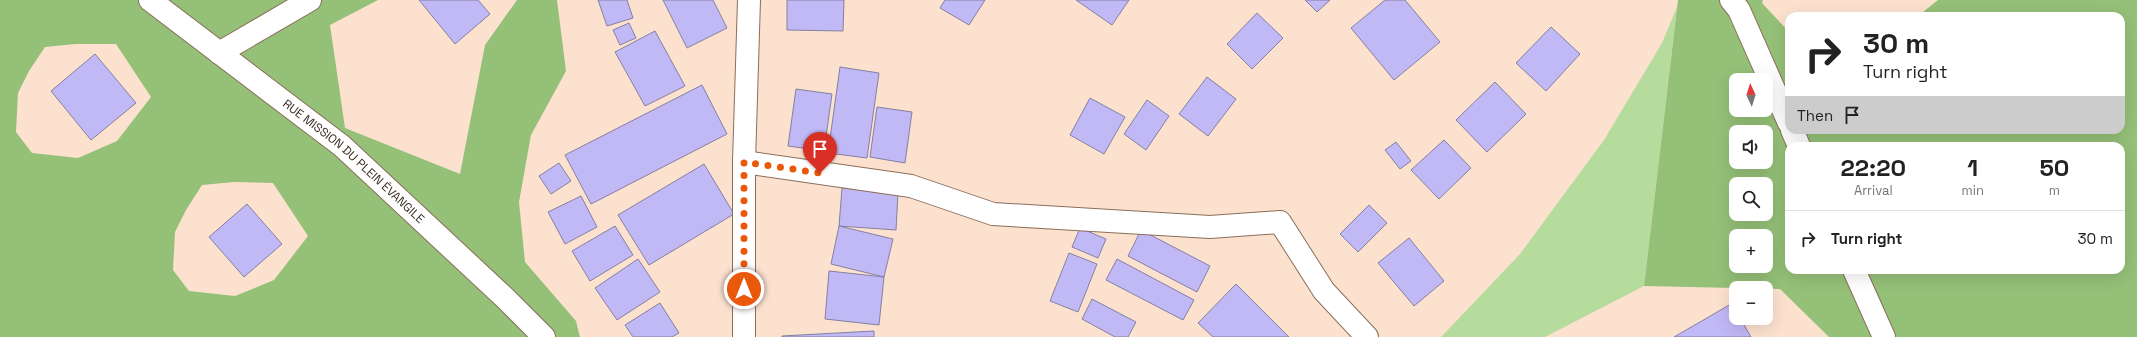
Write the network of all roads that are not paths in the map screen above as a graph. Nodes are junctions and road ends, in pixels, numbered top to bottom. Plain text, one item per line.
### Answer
1 (150, 0) edge
2 (310, 0) edge
3 (749, 0) edge
4 (1731, 0) edge
5 (219, 52) junction
6 (1785, 115) edge
7 (744, 162) junction
8 (1856, 274) edge
9 (544, 337) edge
10 (744, 337) edge
11 (1367, 337) edge
12 (1884, 337) edge

1 - 5 street, RUE MISSION DU PLEIN ÉVANGILE
2 - 5 street
3 - 7 street
4 - 6 street
5 - 9 street, RUE MISSION DU PLEIN ÉVANGILE
7 - 10 street
7 - 11 street
8 - 12 street

